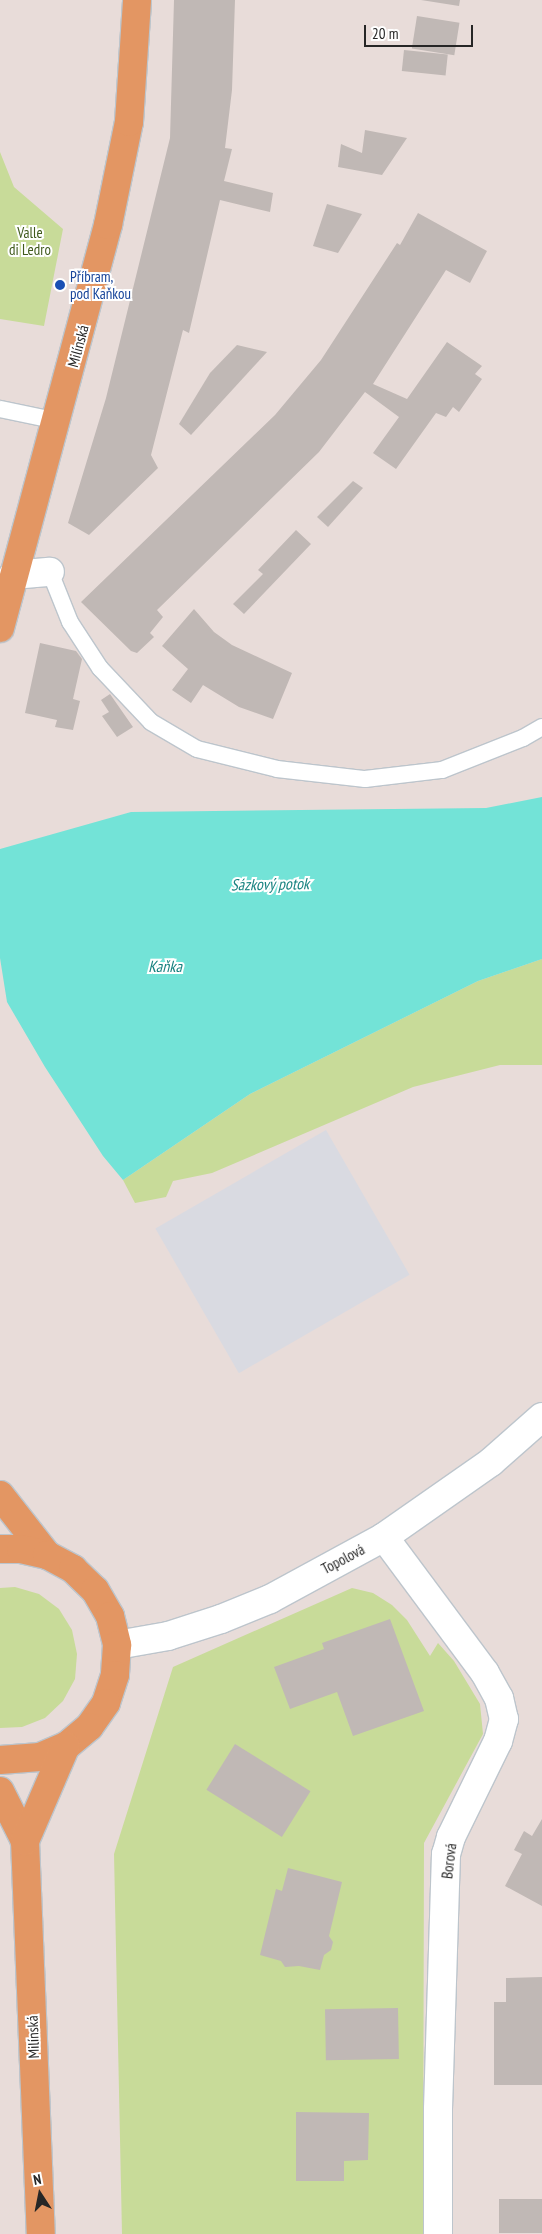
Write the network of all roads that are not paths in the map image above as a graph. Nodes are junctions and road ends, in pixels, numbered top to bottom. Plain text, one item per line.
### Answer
1 (137, 0) edge
2 (0, 410) edge
3 (58, 421) junction
4 (50, 572) joint
5 (7, 579) edge
6 (0, 628) edge
7 (542, 727) edge
8 (542, 1417) edge
9 (0, 1495) edge
10 (384, 1537) junction
11 (0, 1549) edge
12 (47, 1555) junction
13 (116, 1645) junction
14 (66, 1746) junction
15 (0, 1760) edge
16 (0, 1791) edge
17 (25, 1841) junction
18 (41, 2234) edge
19 (438, 2234) edge

1 - 3 main road, Milínská
2 - 3 lane
3 - 5 main road, Milínská
4 - 5 street
4 - 7 lane
5 - 6 main road, Milínská
8 - 10 street, Topolová
9 - 12 main road, Milínská
10 - 13 street, Topolová
10 - 19 street, Borová
11 - 12 main road, Milínská
12 - 13 main road, Milínská
13 - 14 main road, Milínská
14 - 15 main road, Milínská
14 - 17 main road, Milínská
16 - 17 main road, Milínská
17 - 18 main road, Milínská

